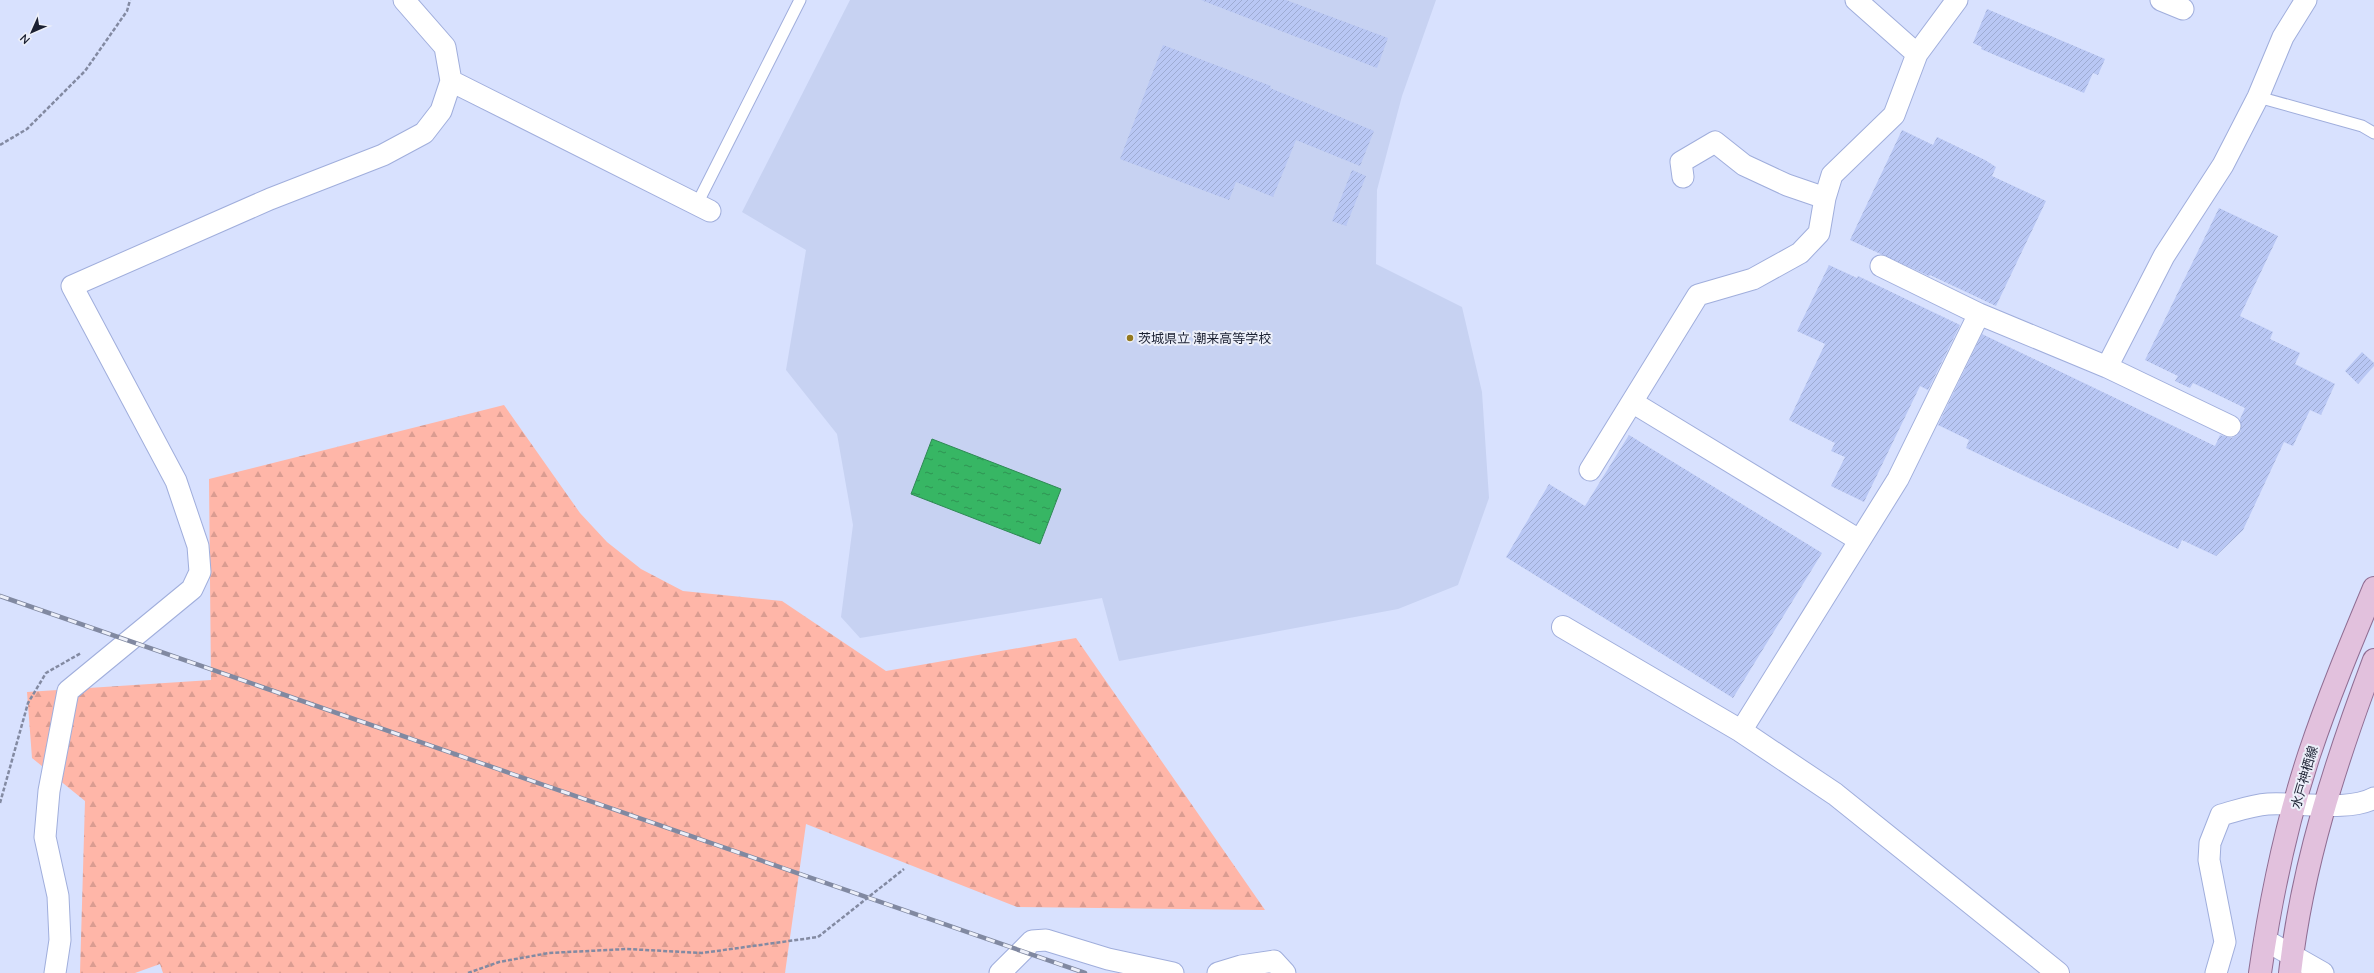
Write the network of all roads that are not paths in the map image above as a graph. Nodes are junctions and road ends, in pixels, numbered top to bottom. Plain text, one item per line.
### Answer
1 (404, 0) edge
2 (800, 0) edge
3 (1856, 0) edge
4 (1957, 0) edge
5 (2160, 0) edge
6 (2306, 0) edge
7 (2183, 10) dead end
8 (1917, 54) junction
9 (451, 81) junction
10 (2258, 97) junction
11 (2374, 133) edge
12 (1683, 177) dead end
13 (1825, 198) junction
14 (703, 208) joint
15 (1881, 266) dead end
16 (1979, 314) junction
17 (2107, 367) junction
18 (1632, 402) junction
19 (2230, 426) dead end
20 (1590, 470) dead end
21 (1859, 540) junction
22 (2374, 588) edge
23 (1563, 627) dead end
24 (2374, 660) edge
25 (1741, 731) junction
26 (2374, 798) edge
27 (2324, 804) junction
28 (2295, 805) junction
29 (2265, 940) junction
30 (2291, 963) edge
31 (55, 973) edge
32 (1000, 973) edge
33 (1172, 973) edge
34 (1218, 973) edge
35 (1285, 973) edge
36 (2058, 973) edge
37 (2216, 973) edge
38 (2260, 973) edge
39 (2323, 973) edge

1 - 9 street
2 - 14 lane
3 - 8 street
4 - 8 street
5 - 7 street
6 - 10 street
8 - 13 street
9 - 14 street
9 - 31 street
10 - 11 lane
10 - 17 street
12 - 13 street
13 - 18 street
15 - 16 street
16 - 17 street
16 - 21 street
17 - 19 street
18 - 20 street
18 - 21 street
21 - 25 street
22 - 28 main road, 水戸神栖線
23 - 25 street
24 - 27 main road, 水戸神栖線
25 - 36 street
26 - 27 street
27 - 28 street
27 - 30 main road, 水戸神栖線
28 - 29 main road, 水戸神栖線
28 - 37 street
29 - 30 street
29 - 38 main road, 水戸神栖線
30 - 39 street
32 - 33 street
34 - 35 street

